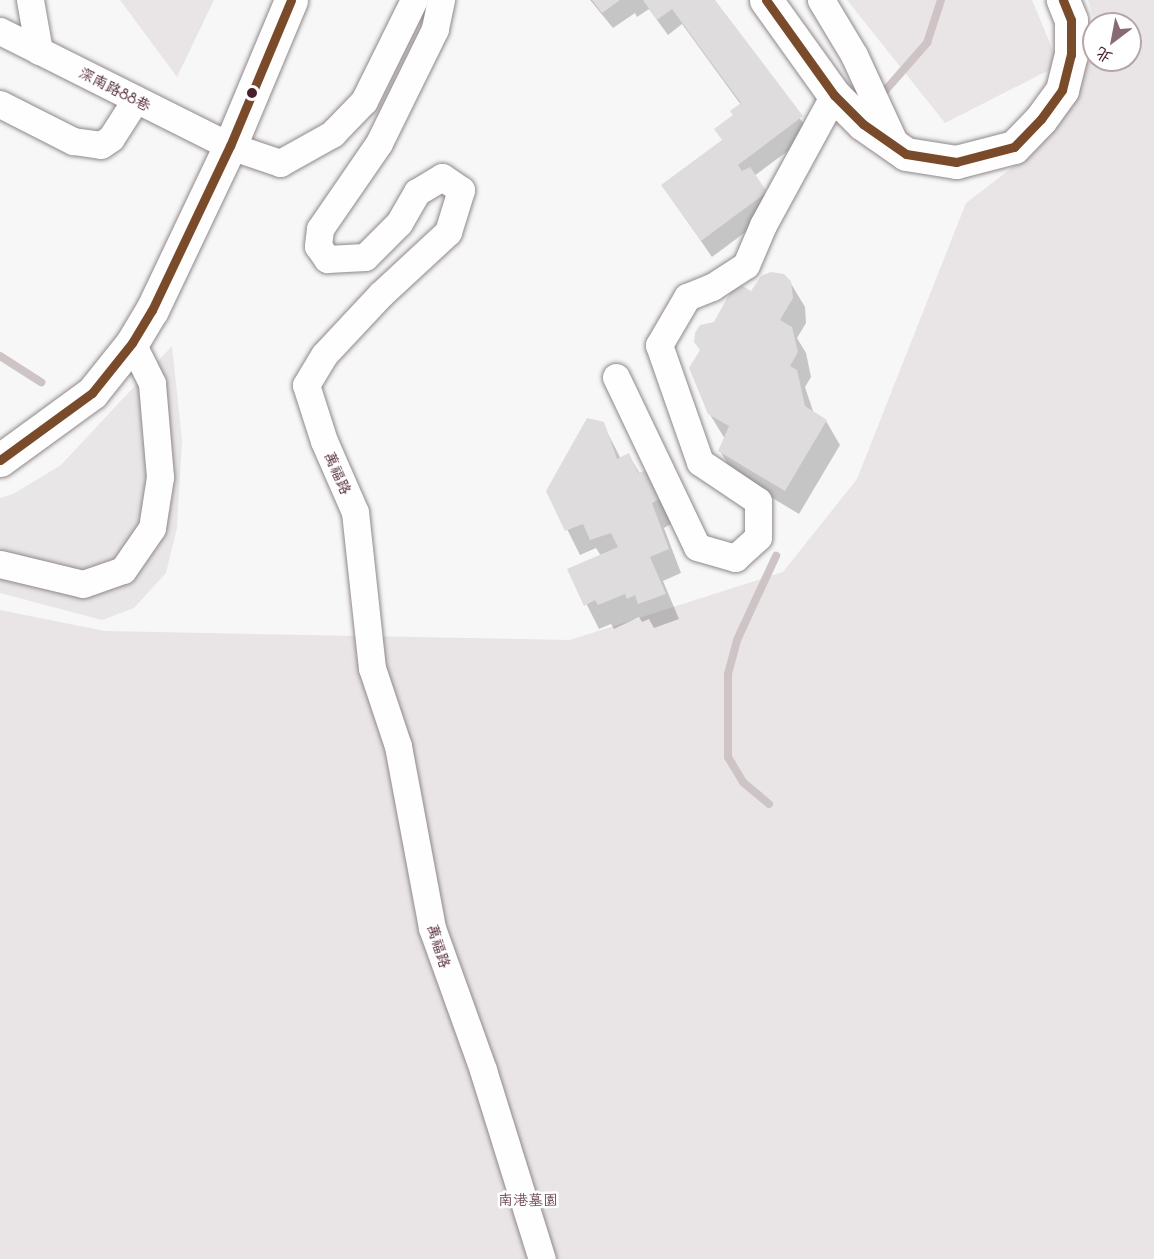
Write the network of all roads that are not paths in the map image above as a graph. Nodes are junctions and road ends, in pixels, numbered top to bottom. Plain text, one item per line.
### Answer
1 (30, 0) edge
2 (291, 0) edge
3 (414, 0) edge
4 (441, 0) edge
5 (766, 0) edge
6 (821, 0) edge
7 (1063, 0) edge
8 (0, 31) edge
9 (39, 51) junction
10 (834, 95) junction
11 (136, 99) junction
12 (0, 105) edge
13 (230, 146) junction
14 (897, 148) junction
15 (132, 343) junction
16 (616, 377) dead end
17 (0, 460) edge
18 (0, 564) edge
19 (542, 1259) edge

1 - 9 street
2 - 13 main road
3 - 13 street, 深南路88巷
4 - 19 street, 萬福路
5 - 10 main road
6 - 14 street
7 - 14 main road
8 - 9 street, 深南路88巷
9 - 11 street, 深南路88巷
10 - 14 main road
10 - 16 street
11 - 12 street
11 - 13 street, 深南路88巷
13 - 15 main road
15 - 17 main road
15 - 18 street

